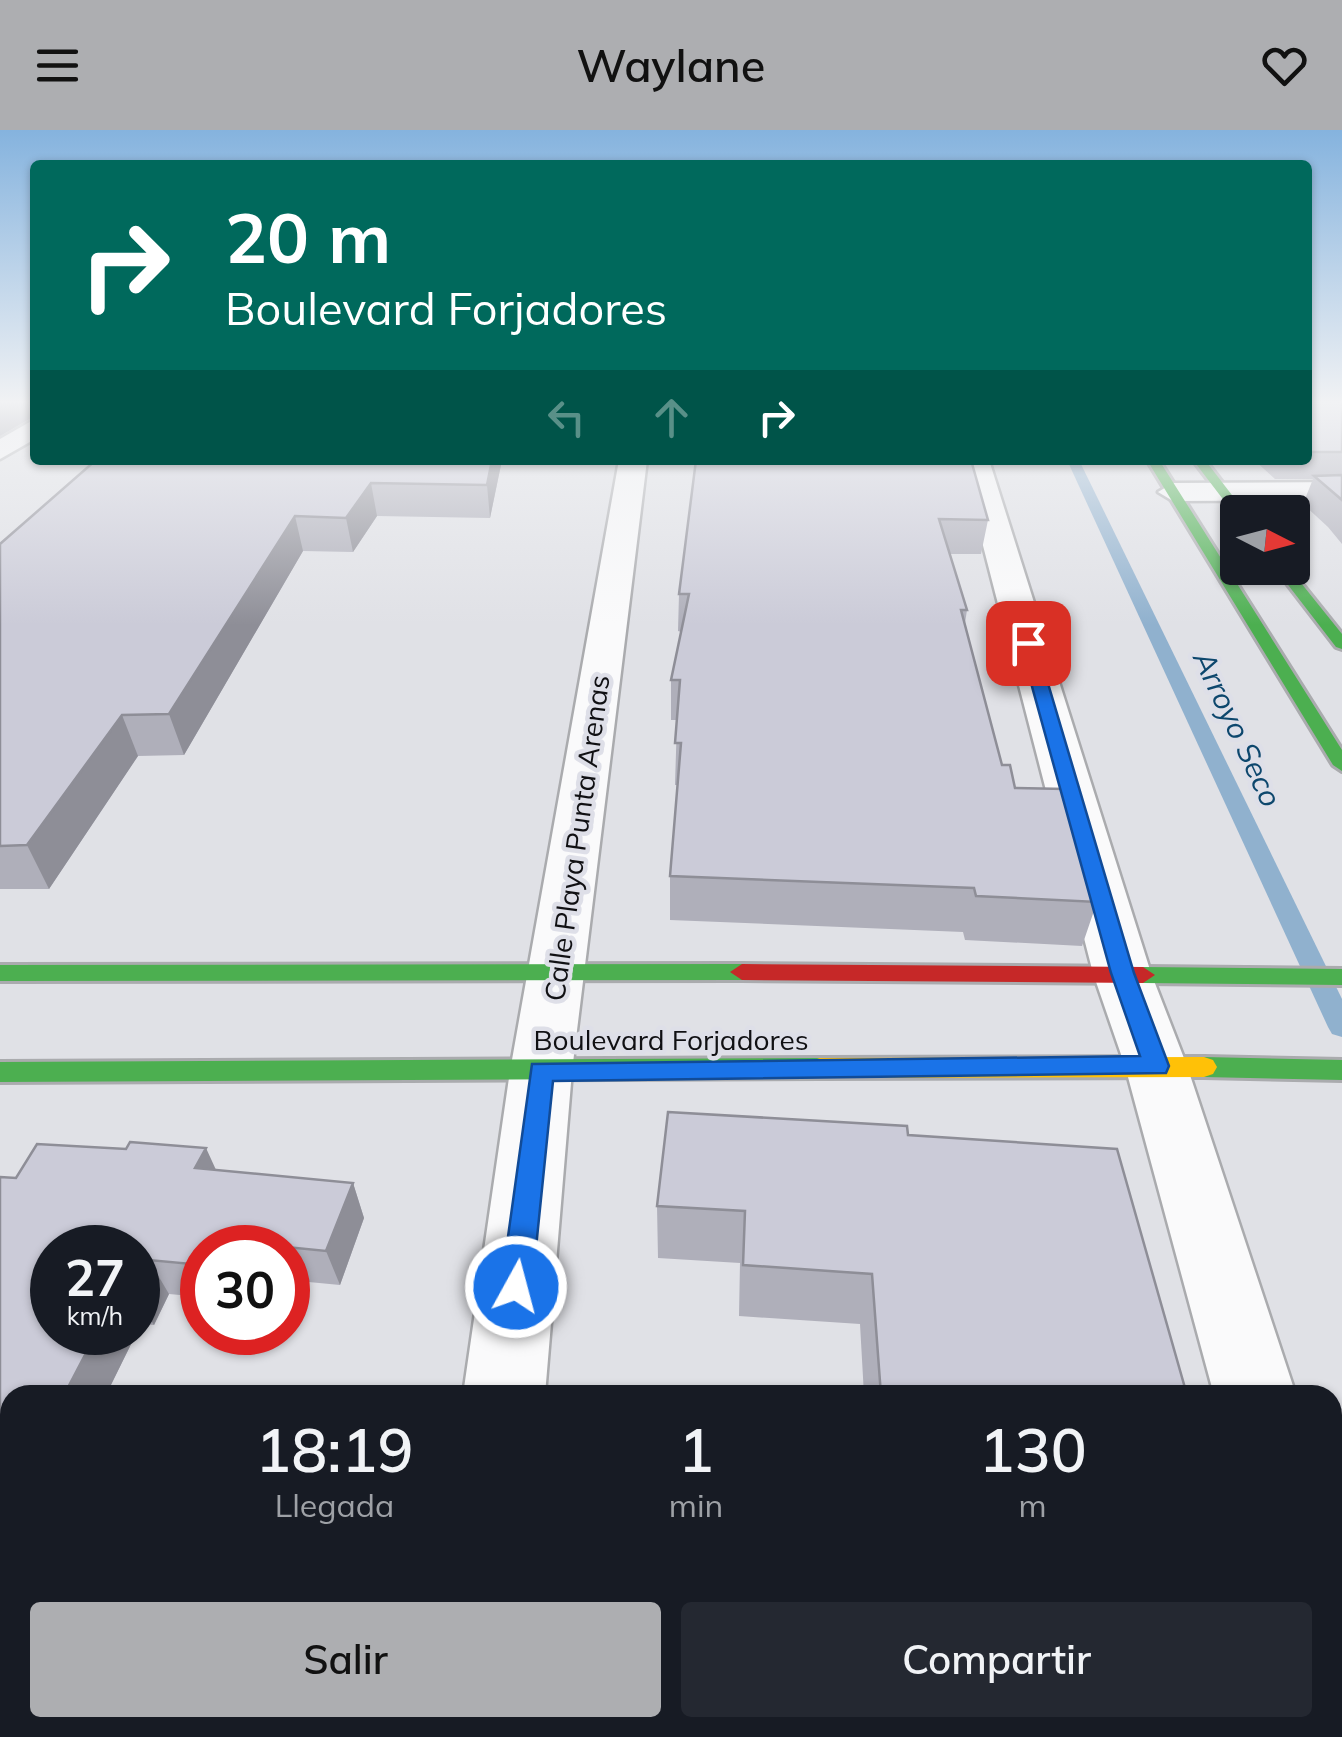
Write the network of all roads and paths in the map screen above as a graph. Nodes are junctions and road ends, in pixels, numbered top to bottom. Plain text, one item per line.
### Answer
1 (631, 475) edge
2 (979, 475) edge
3 (1162, 475) edge
4 (1342, 491) edge
5 (1173, 492) junction
6 (1302, 495) edge
7 (1220, 500) edge
8 (1295, 585) edge
9 (1342, 644) edge
10 (1342, 764) edge
11 (557, 970) junction
12 (0, 973) edge
13 (1122, 973) junction
14 (1342, 976) edge
15 (1156, 1066) junction
16 (1342, 1070) edge
17 (542, 1071) junction
18 (0, 1072) edge
19 (505, 1385) edge
20 (1252, 1385) edge

1 - 11 street, Calle Playa Punta Arenas
2 - 13 street
3 - 5 main road
4 - 6 street
5 - 7 street
5 - 10 main road
8 - 9 main road
11 - 12 main road
11 - 13 main road
11 - 17 street, Calle Playa Punta Arenas
13 - 14 main road
13 - 15 street
15 - 16 main road, Boulevard Forjadores
15 - 17 main road, Boulevard Forjadores
15 - 20 street
17 - 18 main road, Boulevard Forjadores
17 - 19 street, Calle Playa Punta Arenas

